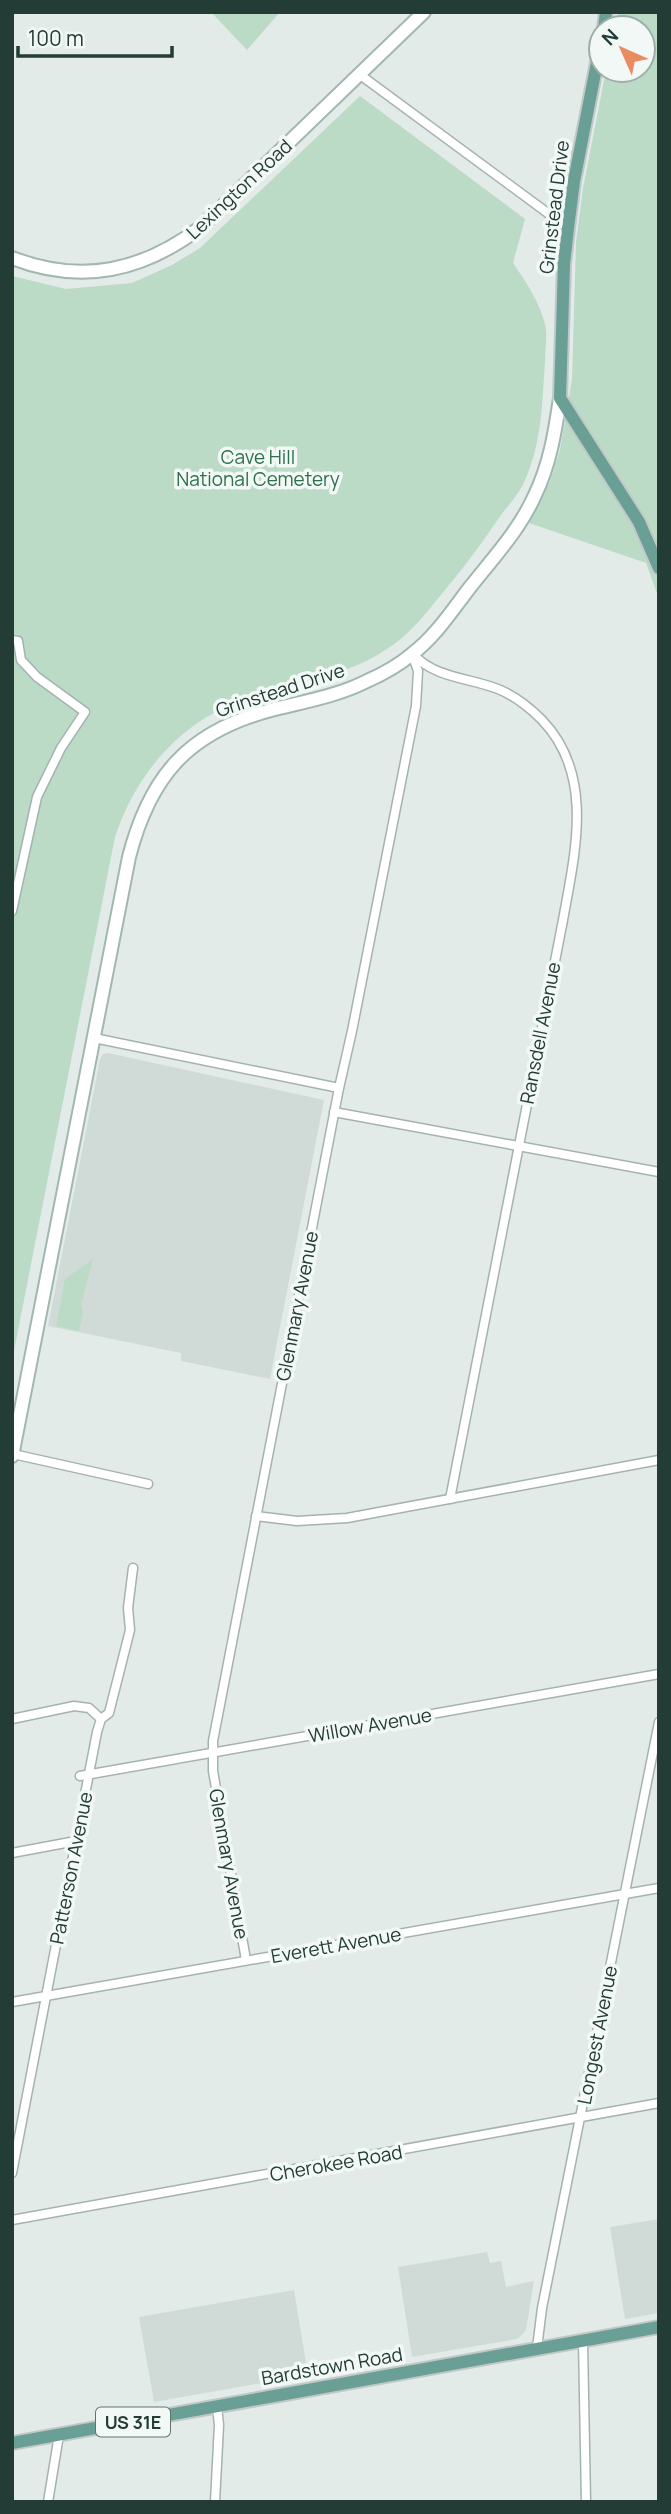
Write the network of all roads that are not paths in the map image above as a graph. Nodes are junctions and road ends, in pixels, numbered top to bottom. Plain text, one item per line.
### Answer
1 (424, 12) edge
2 (359, 74) junction
3 (593, 84) edge
4 (568, 228) junction
5 (12, 258) edge
6 (560, 398) junction
7 (659, 568) edge
8 (12, 640) edge
9 (412, 654) junction
10 (12, 911) edge
11 (94, 1038) junction
12 (339, 1088) junction
13 (334, 1112) junction
14 (518, 1146) junction
15 (659, 1172) edge
16 (12, 1455) edge
17 (659, 1460) edge
18 (148, 1484) dead end
19 (450, 1499) junction
20 (256, 1516) junction
21 (133, 1568) dead end
22 (659, 1674) edge
23 (101, 1718) junction
24 (12, 1719) edge
25 (659, 1722) edge
26 (213, 1753) junction
27 (85, 1775) junction
28 (76, 1841) junction
29 (12, 1853) edge
30 (659, 1888) edge
31 (626, 1894) junction
32 (246, 1961) junction
33 (46, 1996) junction
34 (12, 2002) edge
35 (659, 2103) edge
36 (580, 2119) junction
37 (12, 2173) edge
38 (12, 2221) edge
39 (659, 2327) edge
40 (583, 2341) junction
41 (537, 2348) junction
42 (217, 2407) junction
43 (59, 2435) junction
44 (12, 2443) edge
45 (48, 2502) edge
46 (215, 2502) edge
47 (586, 2502) edge

1 - 2 main road, Lexington Road
2 - 4 street
2 - 5 main road, Lexington Road
3 - 4 main road, Grinstead Drive
4 - 6 main road, Grinstead Drive
6 - 7 main road
6 - 9 main road, Grinstead Drive
8 - 10 street
9 - 11 main road, Grinstead Drive
9 - 12 street, Glenmary Avenue
9 - 14 street, Ransdell Avenue
11 - 12 street
11 - 16 main road, Grinstead Drive
12 - 13 street, Glenmary Avenue
13 - 14 street
13 - 20 street, Glenmary Avenue
14 - 15 street
14 - 19 street, Ransdell Avenue
16 - 18 street
17 - 19 street
19 - 20 street
20 - 26 street, Glenmary Avenue
21 - 23 street, Patterson Avenue
22 - 26 street, Willow Avenue
23 - 24 street
23 - 27 street, Patterson Avenue
25 - 31 street, Longest Avenue
26 - 27 street, Willow Avenue
26 - 32 street, Glenmary Avenue
27 - 28 street, Patterson Avenue
28 - 29 street
28 - 33 street, Patterson Avenue
30 - 31 street, Everett Avenue
31 - 32 street, Everett Avenue
31 - 36 street, Longest Avenue
32 - 33 street, Everett Avenue
33 - 34 street, Everett Avenue
33 - 37 street, Patterson Avenue
35 - 36 street, Cherokee Road
36 - 38 street, Cherokee Road
36 - 41 street, Longest Avenue
39 - 40 main road, Bardstown Road / US 31E
40 - 41 main road, Bardstown Road / US 31E
40 - 47 street
41 - 42 main road, Bardstown Road / US 31E
42 - 43 main road, Bardstown Road / US 31E
42 - 46 street
43 - 44 main road, Bardstown Road / US 31E
43 - 45 street

